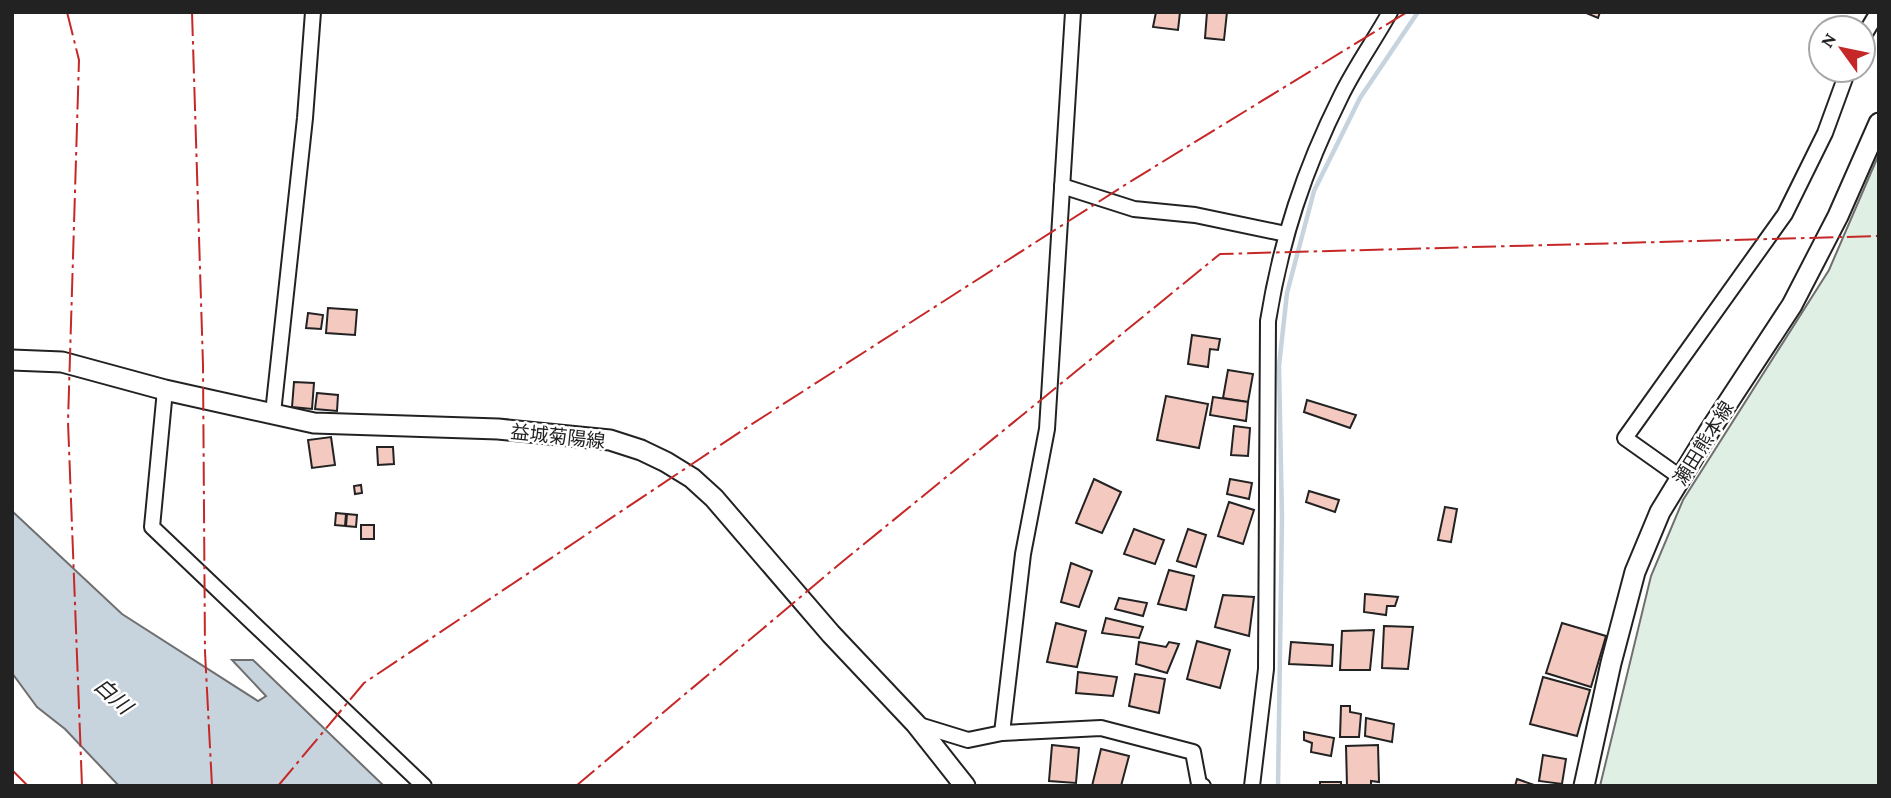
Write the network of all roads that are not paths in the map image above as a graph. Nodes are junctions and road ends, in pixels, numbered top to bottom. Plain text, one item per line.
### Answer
1 (313, 12) edge
2 (1073, 12) edge
3 (1390, 12) edge
4 (1843, 84) edge
5 (1879, 123) edge
6 (1062, 186) junction
7 (1286, 234) junction
8 (12, 360) edge
9 (165, 390) junction
10 (273, 413) junction
11 (1680, 477) junction
12 (916, 724) junction
13 (1002, 733) junction
14 (424, 786) edge
15 (965, 786) edge
16 (1203, 786) edge
17 (1252, 786) edge
18 (1584, 786) edge

1 - 10 street
2 - 6 street
3 - 7 street
4 - 11 street
5 - 11 main road, 瀬田熊本線
6 - 7 street
6 - 13 street
7 - 17 street
8 - 9 main road, 益城菊陽線
9 - 10 main road, 益城菊陽線
9 - 14 street
10 - 12 main road, 益城菊陽線
11 - 18 main road, 瀬田熊本線
12 - 13 street
12 - 15 main road, 益城菊陽線
13 - 16 street

